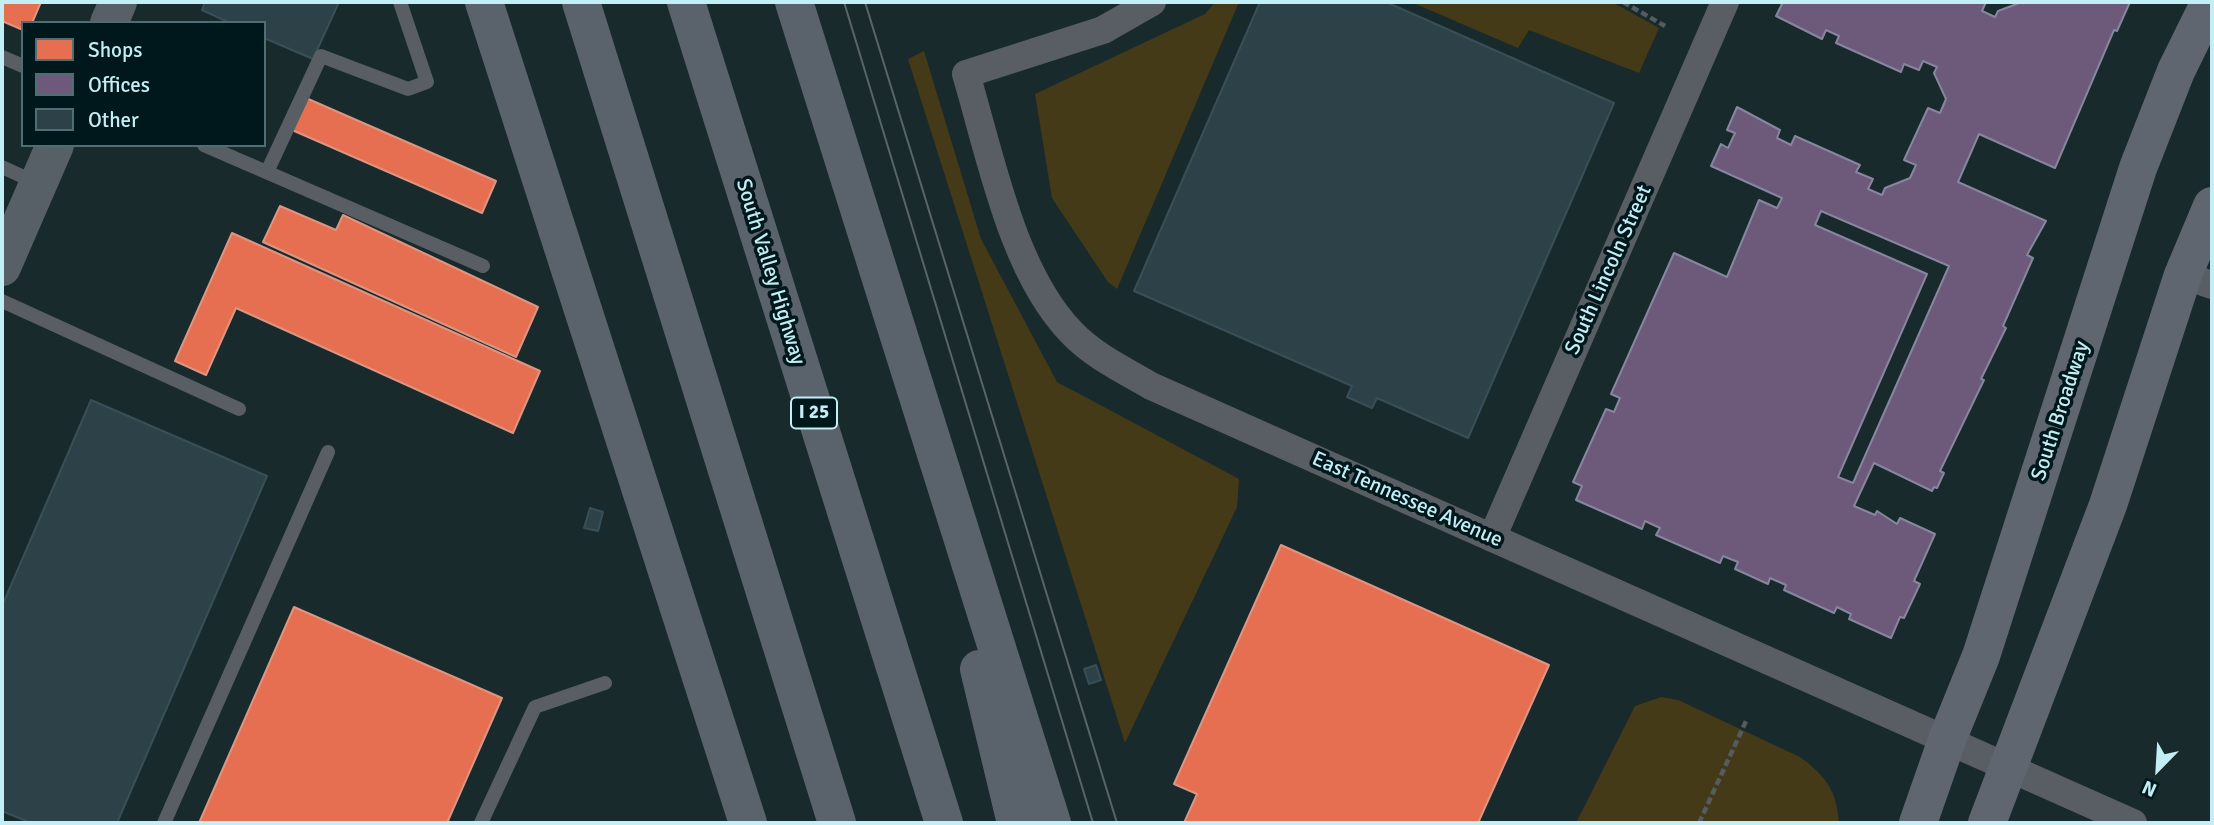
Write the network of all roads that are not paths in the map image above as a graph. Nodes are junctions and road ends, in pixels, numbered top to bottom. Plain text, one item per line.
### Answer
1 (118, 2) edge
2 (400, 2) edge
3 (484, 2) edge
4 (581, 2) edge
5 (686, 2) edge
6 (793, 2) edge
7 (1152, 2) edge
8 (1726, 2) edge
9 (2210, 2) edge
10 (110, 21) edge
11 (2, 57) edge
12 (21, 65) edge
13 (54, 147) edge
14 (209, 147) edge
15 (2, 167) edge
16 (267, 172) junction
17 (38, 183) junction
18 (2212, 206) edge
19 (483, 266) dead end
20 (2, 267) edge
21 (2198, 280) edge
22 (2, 301) edge
23 (891, 310) junction
24 (239, 409) dead end
25 (328, 452) dead end
26 (1492, 538) junction
27 (605, 683) dead end
28 (1947, 740) junction
29 (2009, 769) junction
30 (164, 823) edge
31 (481, 823) edge
32 (748, 823) edge
33 (837, 823) edge
34 (943, 823) edge
35 (1016, 823) edge
36 (1052, 823) edge
37 (1918, 823) edge
38 (1987, 823) edge
39 (2133, 823) edge

1 - 10 main road
2 - 16 lane
3 - 32 highway
4 - 33 highway
5 - 34 highway, South Valley Highway / I 25
6 - 23 highway
7 - 26 street, East Tennessee Avenue
8 - 26 street, South Lincoln Street
9 - 28 main road, South Broadway
11 - 12 lane
13 - 17 main road
14 - 16 lane
15 - 17 lane
16 - 19 lane
17 - 20 main road
18 - 21 main road
21 - 29 main road
22 - 24 lane
23 - 35 highway
23 - 36 highway
25 - 30 lane
26 - 28 street, East Tennessee Avenue
27 - 31 lane
28 - 29 street, East Tennessee Avenue
28 - 37 main road, South Broadway
29 - 38 main road
29 - 39 street, East Tennessee Avenue

